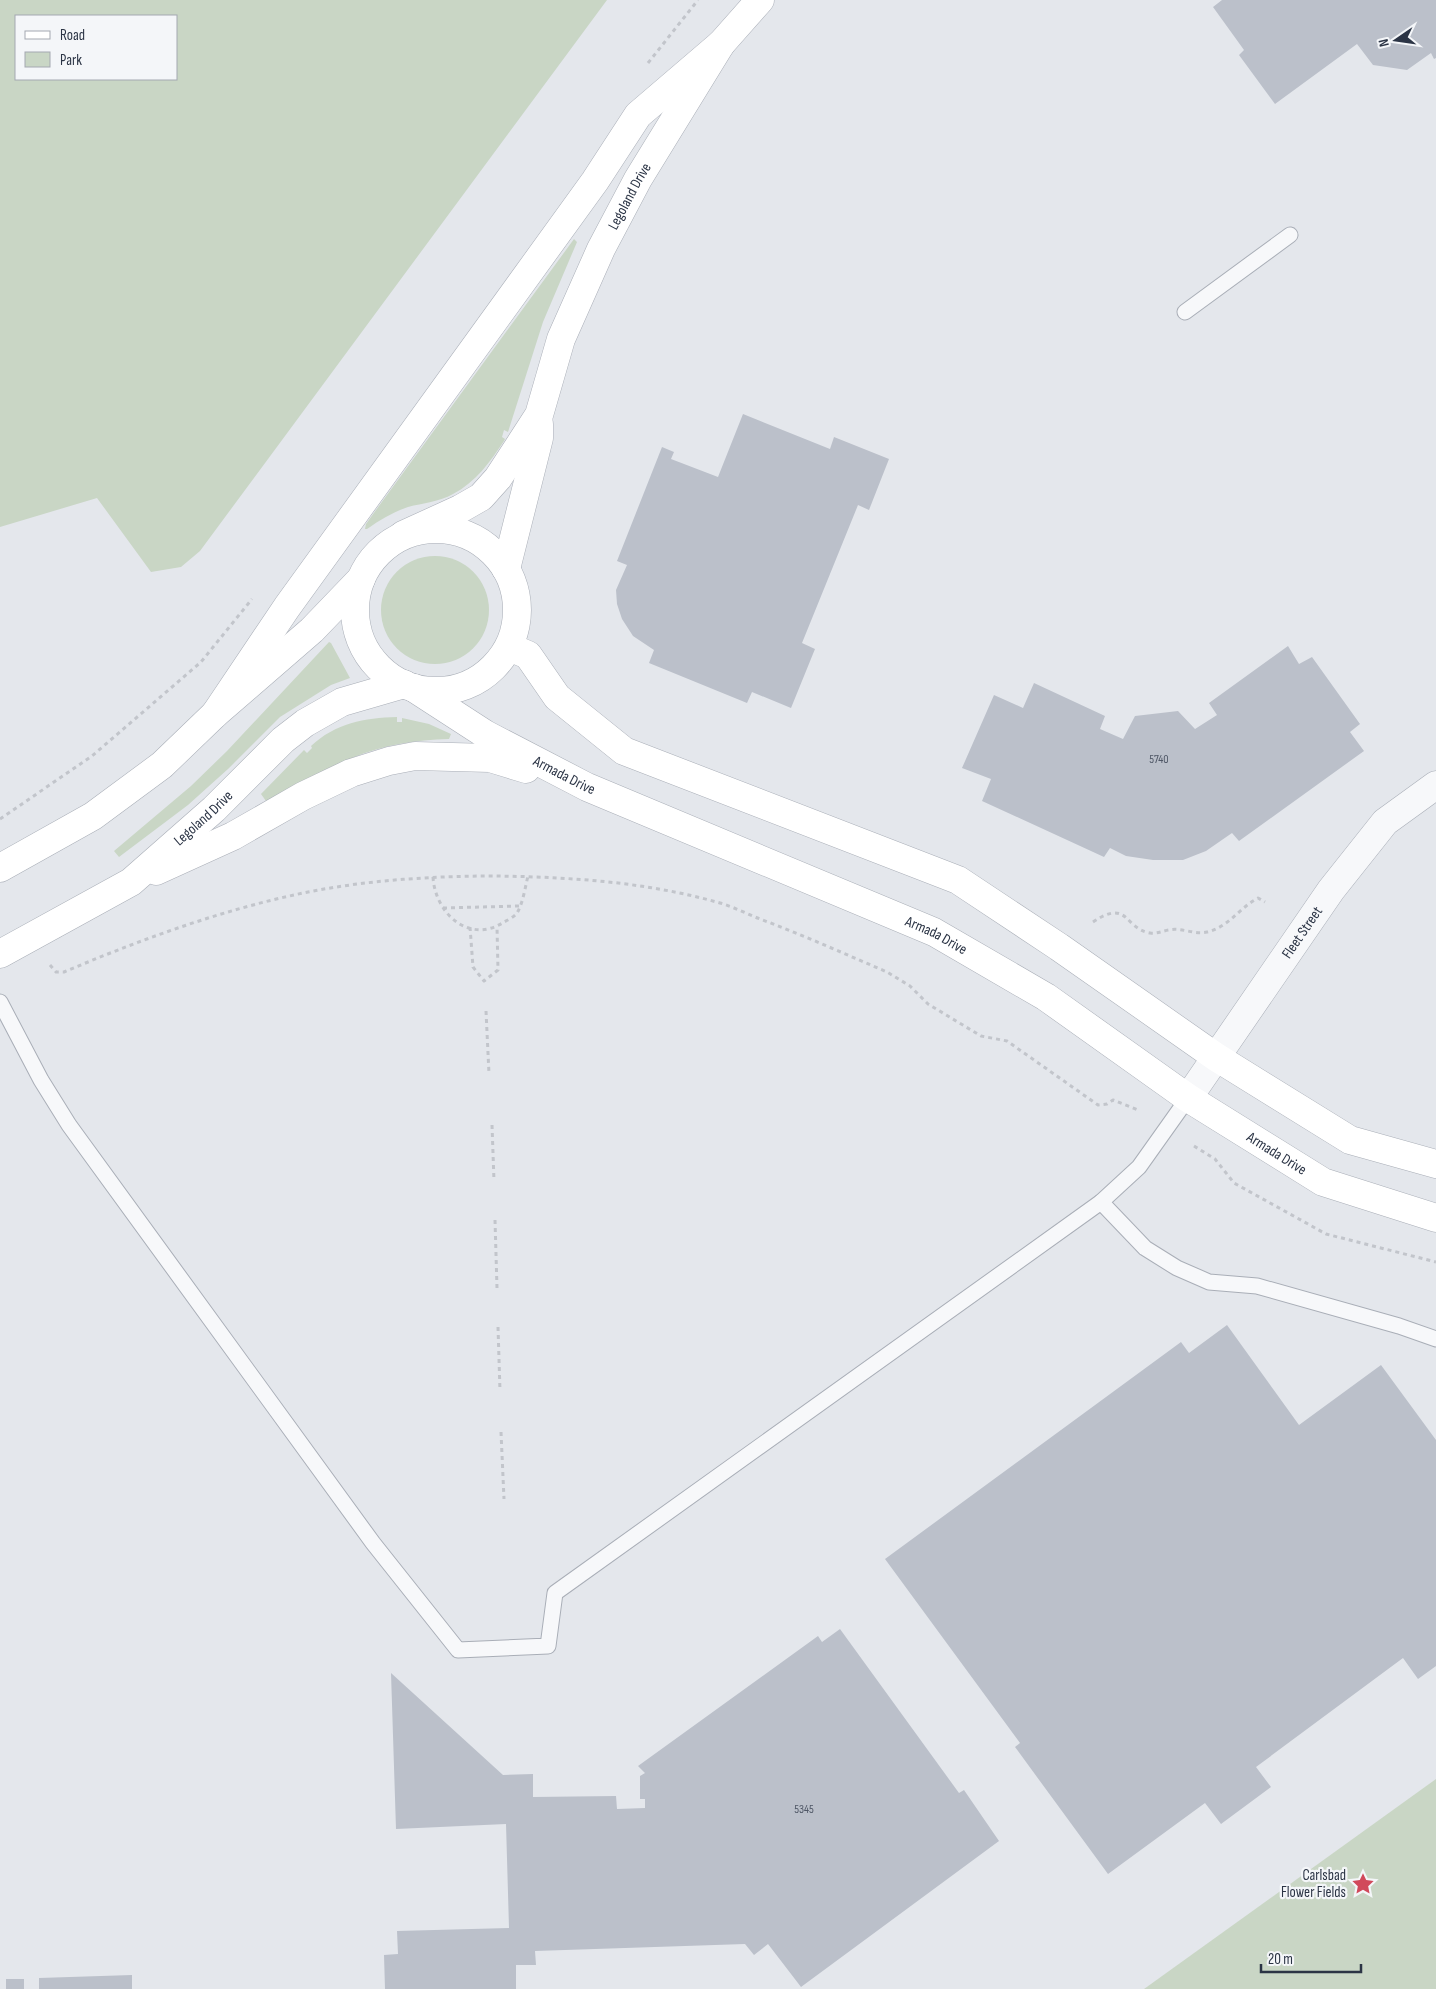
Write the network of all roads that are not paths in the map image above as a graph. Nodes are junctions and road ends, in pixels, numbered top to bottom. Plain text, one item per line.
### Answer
1 (760, 0) edge
2 (721, 44) junction
3 (1290, 234) dead end
4 (1185, 312) dead end
5 (538, 415) junction
6 (403, 535) junction
7 (506, 568) junction
8 (361, 579) junction
9 (509, 646) junction
10 (409, 686) junction
11 (216, 714) junction
12 (1436, 785) edge
13 (587, 787) junction
14 (0, 868) edge
15 (131, 882) junction
16 (0, 954) edge
17 (0, 1002) edge
18 (1216, 1057) junction
19 (1188, 1098) junction
20 (1436, 1164) edge
21 (1101, 1202) junction
22 (1436, 1218) edge
23 (1436, 1339) edge

1 - 2 main road, Legoland Drive
2 - 5 main road, Legoland Drive
2 - 11 main road
3 - 4 lane
5 - 6 main road, Legoland Drive
5 - 7 main road, Legoland Drive
6 - 7 main road
6 - 8 main road
7 - 9 main road
8 - 10 main road
8 - 11 main road
9 - 10 main road
9 - 18 main road
10 - 13 main road, Armada Drive
10 - 15 main road, Legoland Drive
11 - 14 main road
12 - 18 street, Fleet Street
13 - 15 main road
13 - 19 main road, Armada Drive
15 - 16 main road, Legoland Drive
17 - 21 lane
18 - 19 street, Fleet Street
18 - 20 main road
19 - 21 lane
19 - 22 main road, Armada Drive
21 - 23 lane

